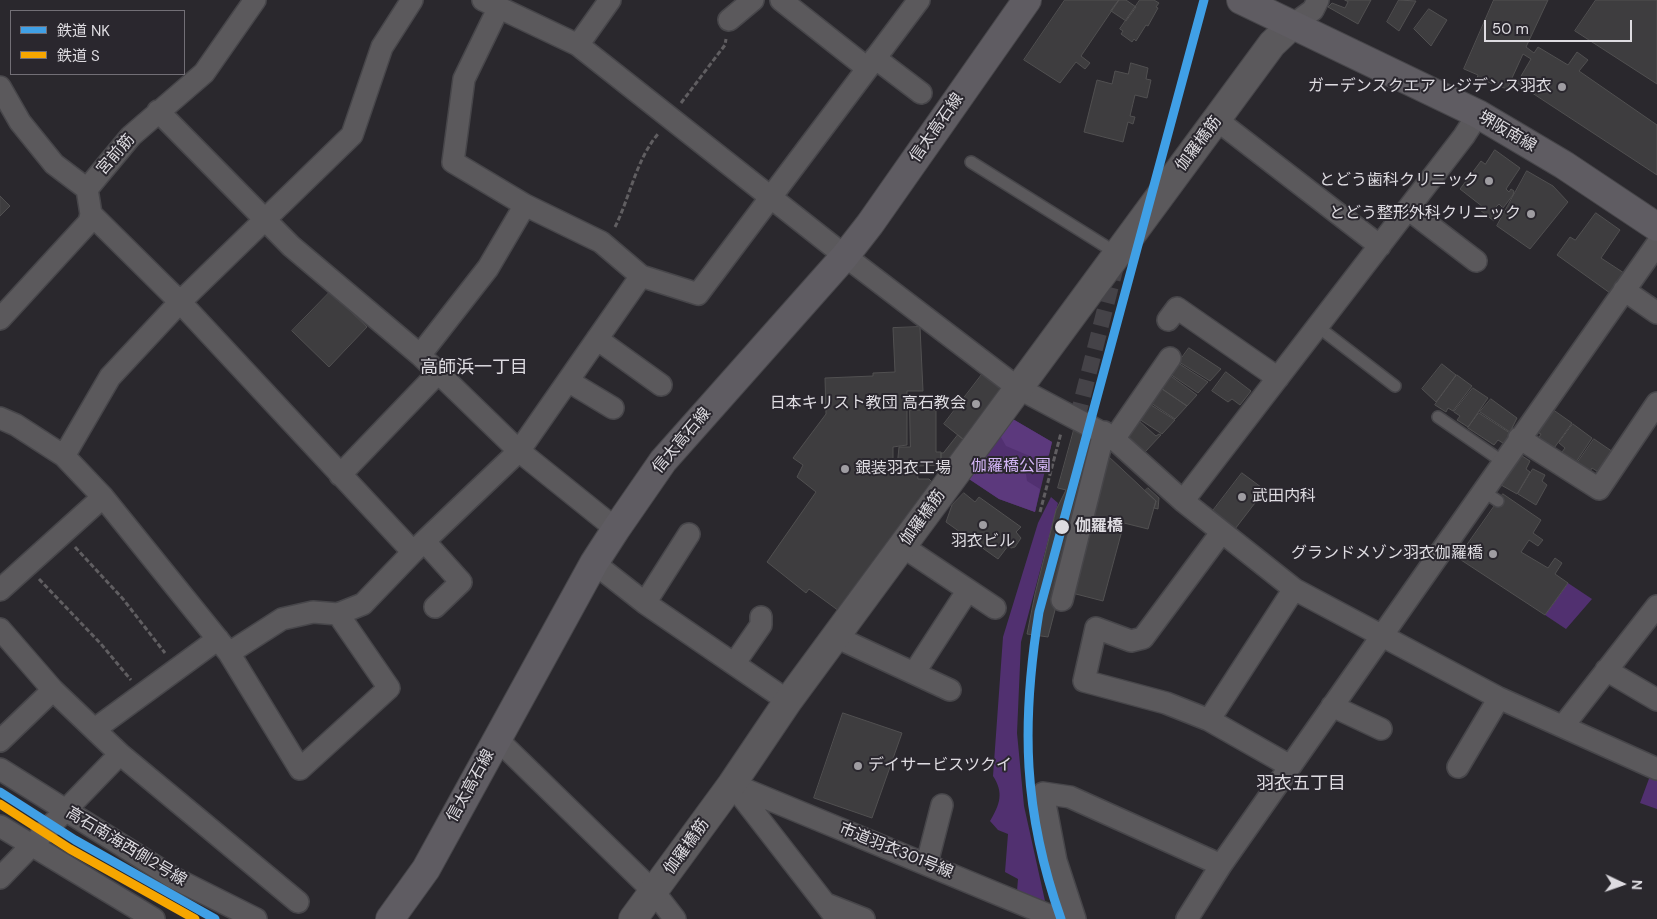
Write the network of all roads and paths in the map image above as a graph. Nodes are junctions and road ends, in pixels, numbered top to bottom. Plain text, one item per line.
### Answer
1 (255, 0) edge
2 (412, 0) edge
3 (610, 0) edge
4 (753, 0) edge
5 (781, 0) edge
6 (918, 0) edge
7 (1027, 0) edge
8 (1240, 0) edge
9 (1318, 0) edge
10 (491, 4) edge
11 (729, 20) dead end
12 (1291, 26) junction
13 (578, 45) junction
14 (871, 63) junction
15 (0, 87) edge
16 (921, 93) dead end
17 (158, 112) junction
18 (1478, 114) junction
19 (1218, 120) junction
20 (971, 162) dead end
21 (87, 189) junction
22 (772, 196) junction
23 (524, 205) junction
24 (1408, 209) junction
25 (91, 214) junction
26 (266, 218) junction
27 (1657, 227) edge
28 (1657, 244) edge
29 (1380, 246) junction
30 (1118, 255) junction
31 (845, 256) junction
32 (1476, 261) dead end
33 (641, 276) junction
34 (1624, 290) junction
35 (180, 302) junction
36 (2, 313) edge
37 (1657, 313) edge
38 (1168, 320) dead end
39 (1318, 326) junction
40 (598, 339) junction
41 (420, 355) junction
42 (1170, 358) dead end
43 (437, 374) junction
44 (1278, 378) junction
45 (568, 381) junction
46 (661, 385) dead end
47 (1395, 386) dead end
48 (1018, 388) junction
49 (1657, 403) edge
50 (613, 408) dead end
51 (1067, 413) junction
52 (1438, 417) dead end
53 (0, 418) edge
54 (1109, 436) junction
55 (1519, 438) junction
56 (519, 451) junction
57 (64, 456) junction
58 (1503, 462) junction
59 (340, 475) junction
60 (103, 497) junction
61 (1183, 502) junction
62 (1040, 512) dead end
63 (616, 529) junction
64 (1221, 533) junction
65 (62, 534) junction
66 (690, 534) dead end
67 (902, 546) junction
68 (419, 547) junction
69 (594, 563) junction
70 (27, 566) junction
71 (1294, 589) junction
72 (0, 590) edge
73 (968, 590) junction
74 (1062, 600) dead end
75 (645, 603) junction
76 (435, 606) dead end
77 (1657, 606) edge
78 (995, 608) dead end
79 (338, 614) junction
80 (762, 617) dead end
81 (0, 629) edge
82 (1381, 636) junction
83 (836, 637) junction
84 (224, 646) junction
85 (734, 664) junction
86 (177, 669) junction
87 (1606, 670) junction
88 (914, 673) junction
89 (53, 690) junction
90 (950, 690) dead end
91 (142, 694) junction
92 (1499, 698) junction
93 (1657, 700) edge
94 (788, 701) junction
95 (1332, 706) junction
96 (1209, 720) junction
97 (1563, 726) junction
98 (95, 729) junction
99 (1381, 729) dead end
100 (497, 739) junction
101 (0, 741) edge
102 (120, 754) junction
103 (1290, 766) junction
104 (1458, 767) dead end
105 (1657, 768) edge
106 (0, 769) edge
107 (732, 784) junction
108 (942, 805) dead end
109 (65, 811) junction
110 (0, 826) edge
111 (31, 846) junction
112 (927, 863) junction
113 (1221, 865) junction
114 (0, 878) edge
115 (654, 892) junction
116 (298, 902) dead end
117 (832, 912) edge
118 (1026, 912) edge
119 (154, 919) edge
120 (256, 919) edge
121 (390, 919) edge
122 (633, 919) edge
123 (675, 919) edge
124 (864, 919) edge
125 (1058, 919) edge
126 (1075, 919) edge
127 (1187, 919) edge

1 - 17 street, 宮前筋
2 - 26 street
3 - 13 street
4 - 11 street
5 - 14 street
6 - 14 street
7 - 31 main road, 信太高石線
8 - 12 main road, 堺阪南線
9 - 12 street
10 - 13 street
10 - 23 street
12 - 18 main road, 堺阪南線
12 - 19 street, 伽羅橋筋
13 - 22 street
14 - 16 street
14 - 22 street
15 - 21 street
17 - 21 street, 宮前筋
17 - 26 street
18 - 24 street
18 - 27 main road, 堺阪南線
19 - 29 street
19 - 30 street, 伽羅橋筋
20 - 30 lane
21 - 25 street, 宮前筋
22 - 31 street
22 - 33 street
23 - 33 street
23 - 41 street
24 - 29 street
24 - 32 street
25 - 35 street
25 - 36 street
26 - 35 street
26 - 41 street
28 - 34 street
29 - 39 street
30 - 48 street, 伽羅橋筋
31 - 48 street
31 - 63 main road, 信太高石線
33 - 40 street
34 - 37 street
34 - 55 street
35 - 57 street
35 - 59 street
38 - 44 street
39 - 44 street
39 - 47 lane
40 - 45 street
40 - 46 street
41 - 43 street
42 - 54 street
43 - 56 street
43 - 59 street
44 - 61 street
45 - 50 street
45 - 56 street
48 - 51 street
48 - 67 street, 伽羅橋筋
49 - 55 street
51 - 54 street
51 - 62 path
52 - 58 lane
53 - 57 street
54 - 61 street
54 - 74 street
55 - 58 street
56 - 63 street
56 - 68 street
57 - 60 street
58 - 82 street
59 - 68 street
60 - 65 street
60 - 84 street
61 - 64 street
63 - 69 main road, 信太高石線
64 - 71 street
64 - 96 street
65 - 70 street
65 - 86 path
66 - 75 street
67 - 73 street
67 - 83 street, 伽羅橋筋
68 - 76 street
68 - 79 street
69 - 75 street
69 - 100 main road, 信太高石線
70 - 72 street
70 - 91 path
71 - 82 street
71 - 96 street
73 - 78 street
73 - 88 street
75 - 85 street
77 - 87 street
79 - 84 street
79 - 84 street
80 - 85 street
81 - 89 street
82 - 92 street
82 - 95 street
83 - 88 street
83 - 94 street, 伽羅橋筋
84 - 86 street
85 - 94 street
86 - 91 street
87 - 93 street
87 - 97 street
88 - 90 street
89 - 98 street
89 - 101 street
91 - 98 street
92 - 97 street
92 - 104 street
94 - 107 street, 伽羅橋筋
95 - 99 street
95 - 103 street
96 - 103 street
97 - 105 street
98 - 102 street
100 - 115 street
100 - 121 main road, 信太高石線
102 - 109 street
102 - 116 street
103 - 113 street
106 - 109 street, 高石南海西側2号線
107 - 112 street, 市道羽衣301号線
107 - 115 street, 伽羅橋筋
107 - 117 street
108 - 112 street
109 - 111 street
109 - 120 street, 高石南海西側2号線
110 - 111 street
111 - 114 street
111 - 119 street
112 - 118 street, 市道羽衣301号線
113 - 126 street
113 - 127 street
115 - 122 street, 伽羅橋筋
115 - 123 street
117 - 124 street
118 - 125 street, 市道羽衣301号線

